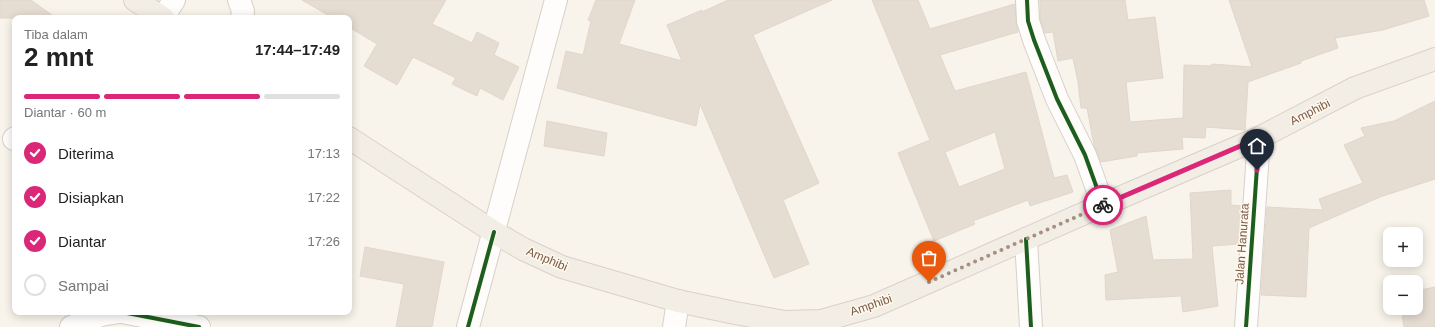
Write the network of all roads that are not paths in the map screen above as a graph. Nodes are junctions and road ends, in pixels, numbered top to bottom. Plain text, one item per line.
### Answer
1 (174, 0) edge
2 (239, 0) edge
3 (556, 0) edge
4 (1027, 0) edge
5 (148, 11) edge
6 (242, 15) edge
7 (1435, 59) edge
8 (1259, 138) junction
9 (352, 140) edge
10 (1103, 205) junction
11 (494, 232) junction
12 (1026, 239) junction
13 (678, 301) junction
14 (101, 315) edge
15 (144, 315) edge
16 (189, 321) edge
17 (784, 325) edge
18 (73, 326) edge
19 (468, 327) edge
20 (674, 327) edge
21 (1030, 327) edge
22 (1246, 327) edge

1 - 5 street
2 - 6 street
3 - 11 street
4 - 10 street
7 - 8 main road, Amphibi
8 - 10 main road, Amphibi
8 - 22 street, Jalan Hanurata
9 - 11 main road, Amphibi
10 - 12 main road, Amphibi
11 - 13 main road, Amphibi
11 - 19 street
12 - 17 main road, Amphibi
12 - 21 street
13 - 17 main road, Amphibi
13 - 20 street
14 - 18 street
15 - 16 street

